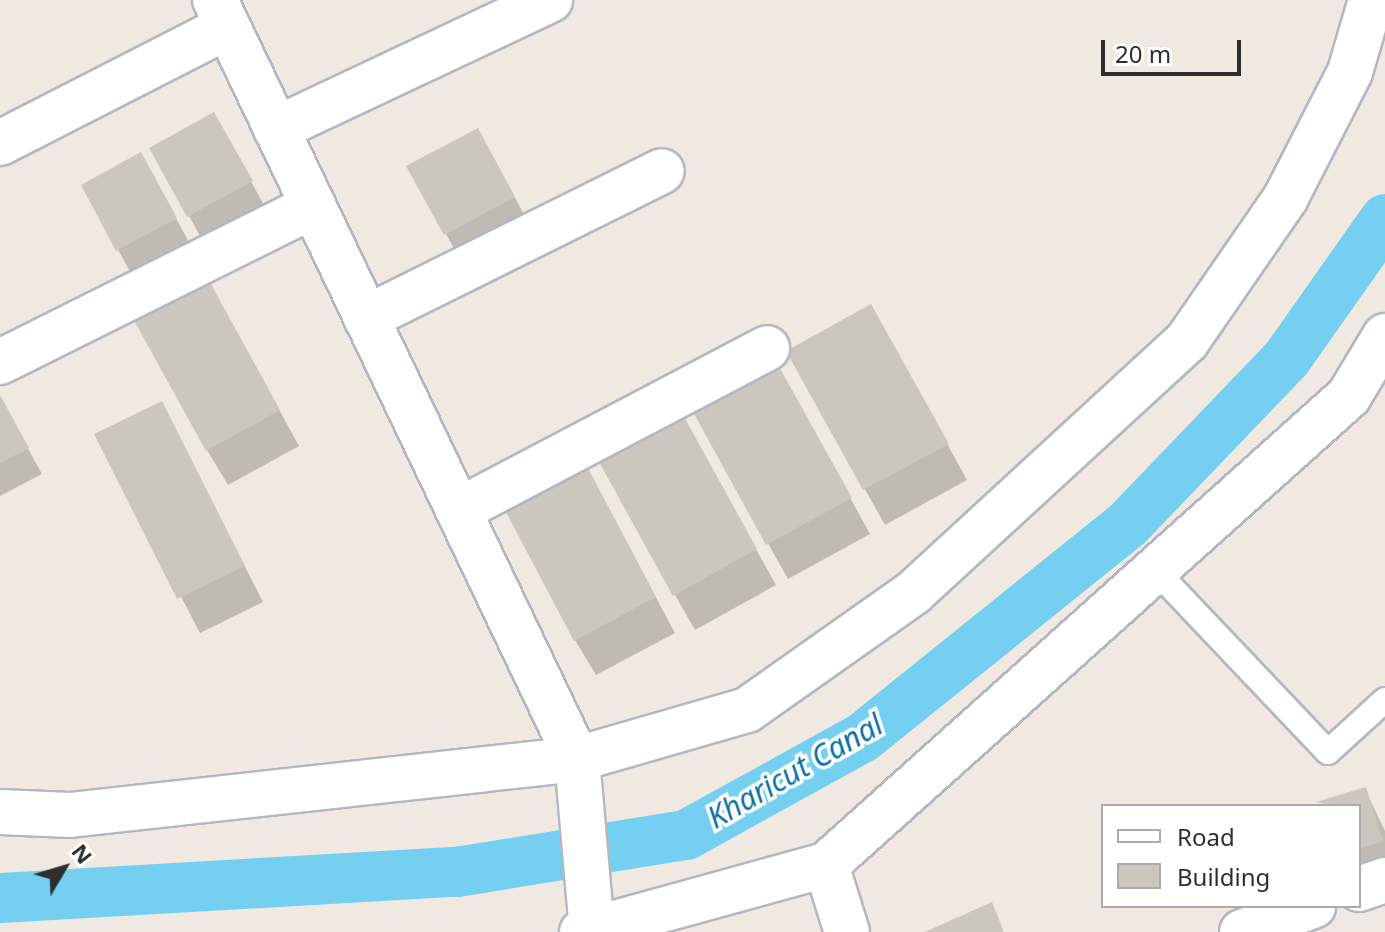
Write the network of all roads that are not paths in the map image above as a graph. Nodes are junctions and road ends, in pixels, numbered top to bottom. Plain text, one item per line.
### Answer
1 (550, 0) edge
2 (1371, 0) edge
3 (221, 14) edge
4 (276, 129) junction
5 (0, 143) edge
6 (662, 171) dead end
7 (313, 206) junction
8 (366, 318) junction
9 (1385, 336) edge
10 (767, 348) dead end
11 (0, 362) edge
12 (459, 510) junction
13 (1155, 570) junction
14 (1385, 700) edge
15 (577, 759) junction
16 (0, 812) edge
17 (826, 865) junction
18 (1385, 880) edge
19 (1361, 888) edge
20 (1308, 908) edge
21 (588, 917) edge
22 (847, 932) edge
23 (1242, 932) edge

1 - 4 street
2 - 15 street
3 - 4 street
3 - 5 street
4 - 7 street
6 - 8 street
7 - 8 street
7 - 11 street
8 - 12 street
9 - 13 street
10 - 12 street
12 - 15 street
13 - 14 lane
13 - 17 street
15 - 16 street
15 - 21 street
17 - 21 street
17 - 22 street
18 - 19 street
20 - 23 street

